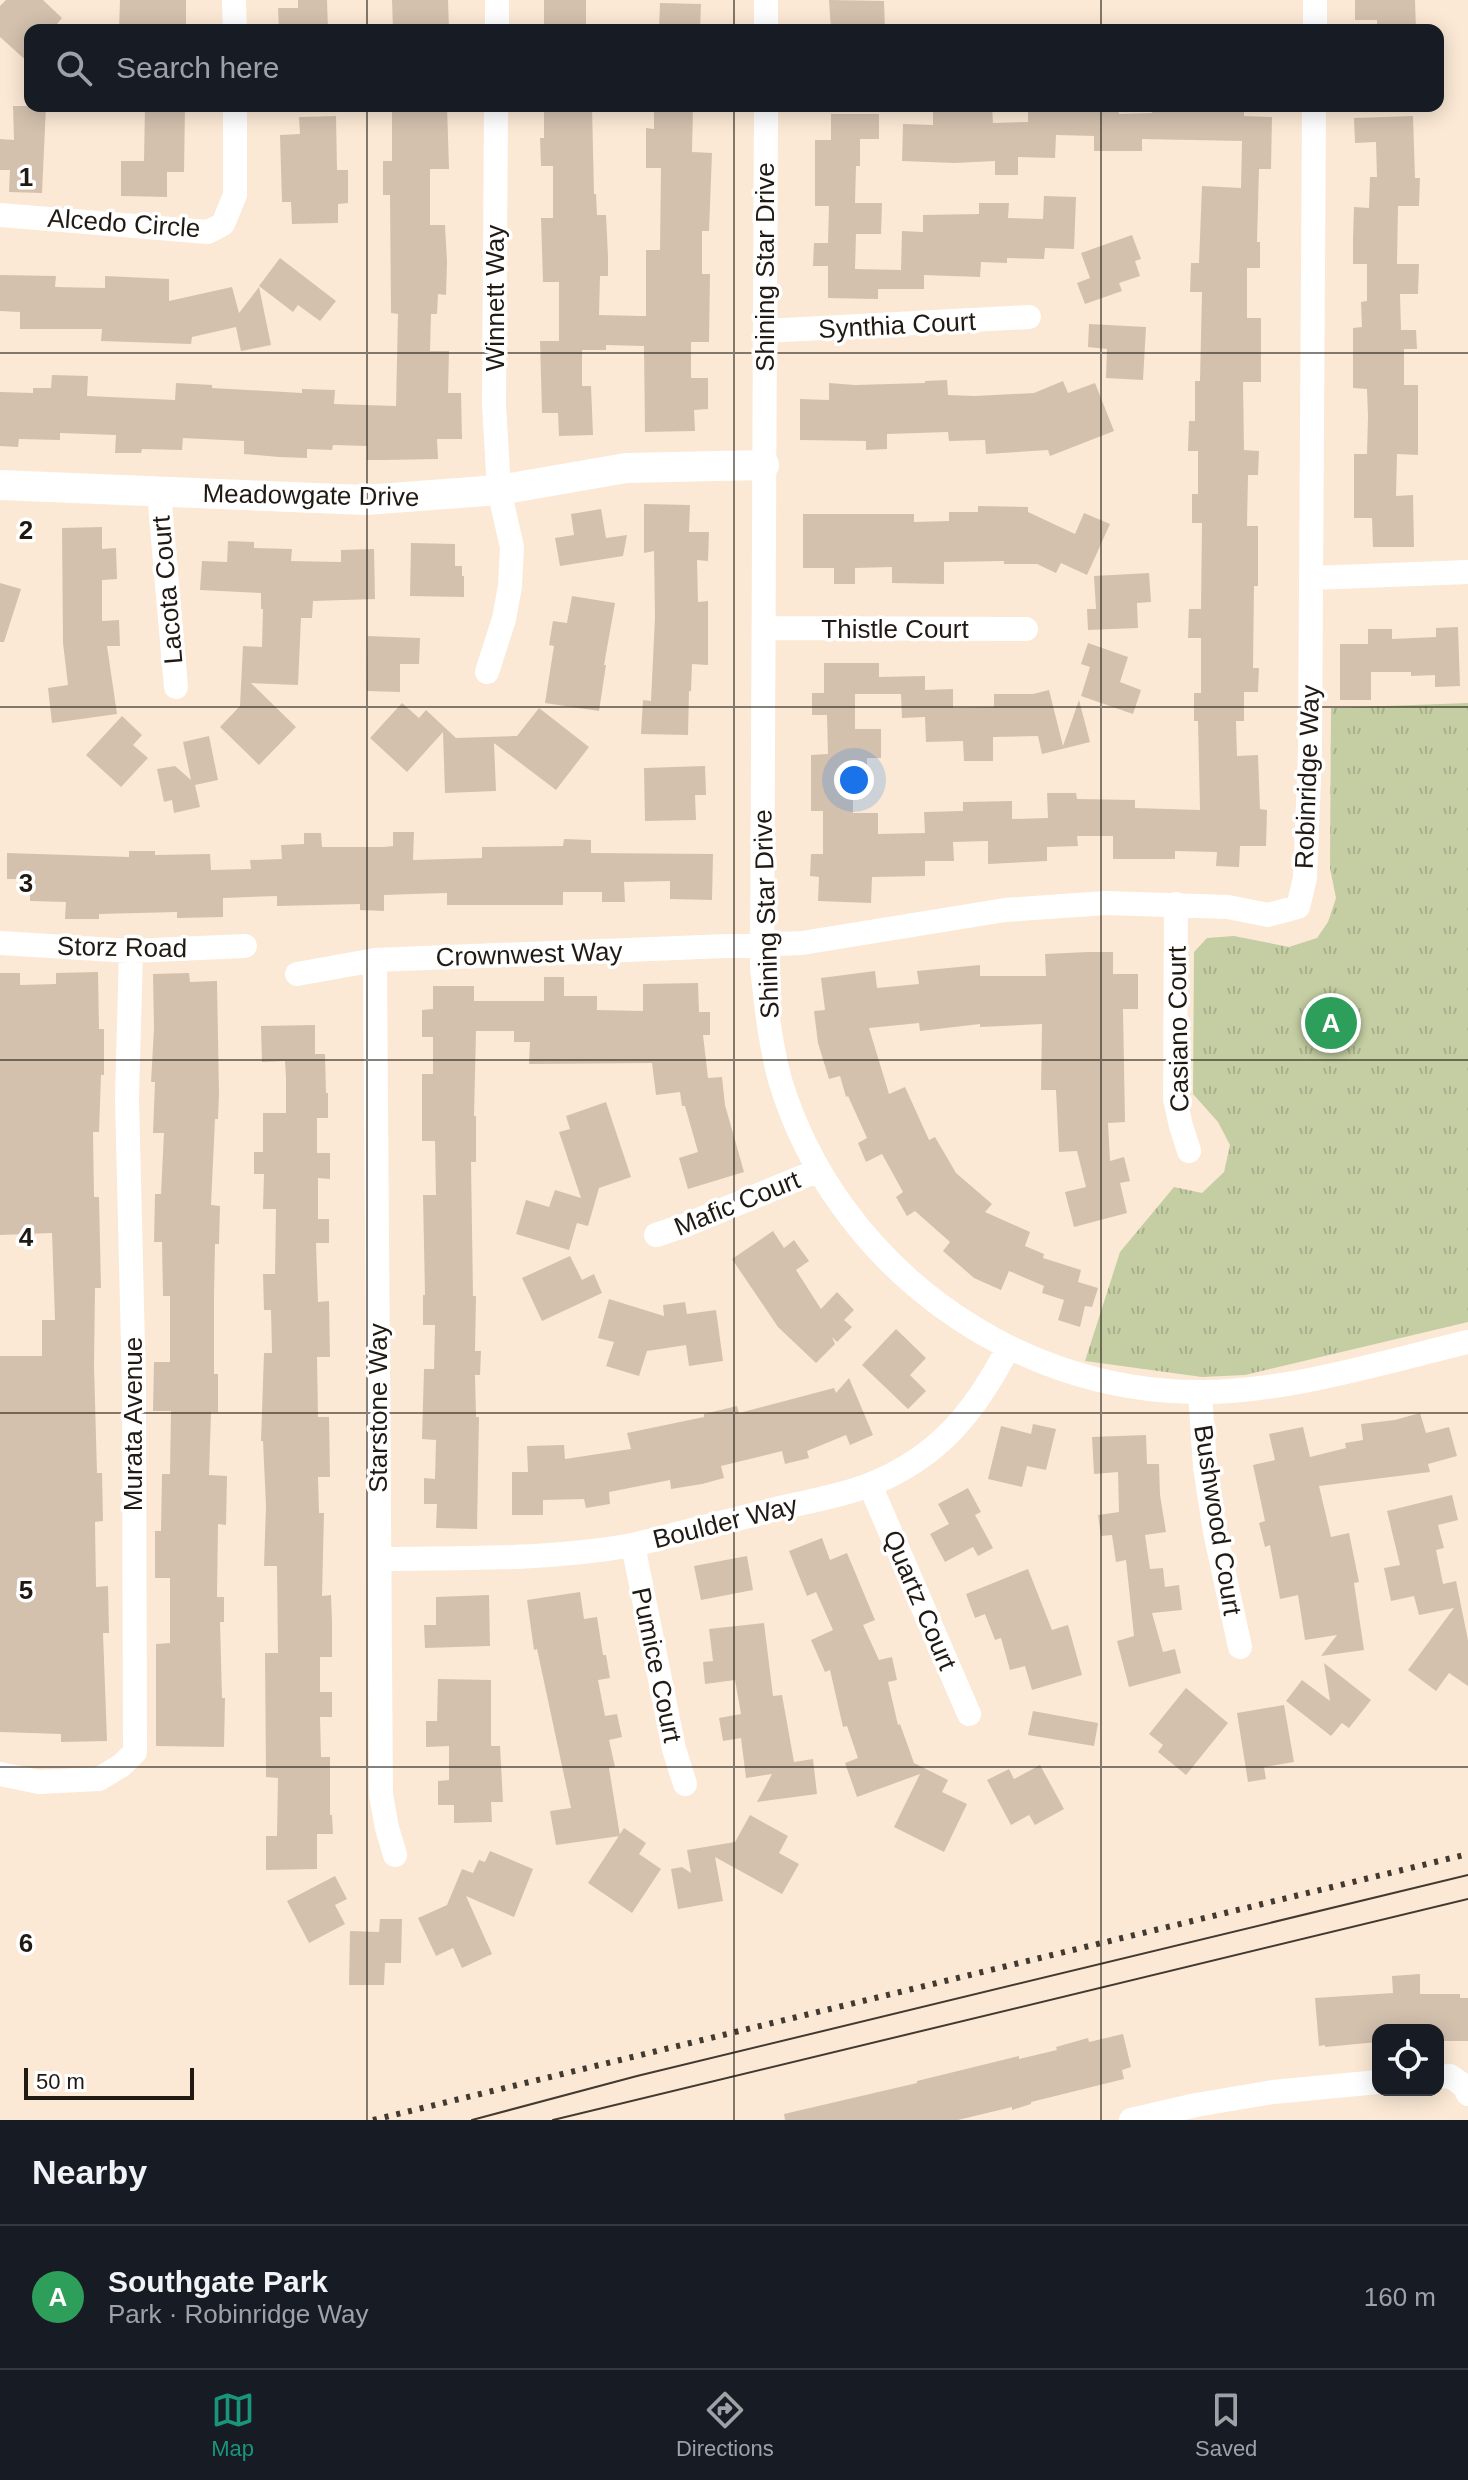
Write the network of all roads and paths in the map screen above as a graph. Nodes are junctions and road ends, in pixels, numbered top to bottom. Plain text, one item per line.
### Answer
1 (234, 0) edge
2 (497, 0) edge
3 (766, 0) edge
4 (1315, 0) edge
5 (235, 24) edge
6 (497, 24) edge
7 (766, 24) edge
8 (1315, 24) edge
9 (235, 112) edge
10 (496, 112) edge
11 (766, 112) edge
12 (1314, 112) edge
13 (0, 215) edge
14 (1029, 317) dead end
15 (765, 331) junction
16 (764, 465) junction
17 (0, 485) edge
18 (499, 490) junction
19 (159, 493) junction
20 (1468, 572) edge
21 (1311, 578) junction
22 (764, 628) junction
23 (1026, 629) dead end
24 (487, 672) dead end
25 (176, 687) dead end
26 (1176, 904) junction
27 (0, 943) edge
28 (762, 945) junction
29 (245, 946) dead end
30 (131, 951) junction
31 (375, 960) junction
32 (297, 974) dead end
33 (1189, 1151) dead end
34 (819, 1170) junction
35 (656, 1235) dead end
36 (1467, 1347) edge
37 (1008, 1348) junction
38 (1200, 1392) junction
39 (870, 1485) junction
40 (633, 1545) junction
41 (379, 1559) junction
42 (1240, 1647) dead end
43 (969, 1714) dead end
44 (0, 1774) edge
45 (685, 1784) dead end
46 (395, 1855) dead end
47 (1444, 2076) edge
48 (1372, 2083) edge
49 (1468, 2094) edge
50 (1131, 2120) edge

1 - 5 street
2 - 6 street
3 - 7 street
4 - 8 street
9 - 13 street, Alcedo Circle
10 - 18 street, Winnett Way
11 - 15 street, Shining Star Drive
12 - 21 street, Robinridge Way
14 - 15 street, Synthia Court
15 - 16 street, Shining Star Drive
16 - 18 street, Meadowgate Drive
16 - 22 street, Shining Star Drive
17 - 19 street, Meadowgate Drive
18 - 19 street, Meadowgate Drive
18 - 24 street, Winnett Way
19 - 25 street, Lacota Court
20 - 21 street
21 - 26 street, Robinridge Way
22 - 23 street, Thistle Court
22 - 28 street, Shining Star Drive
26 - 28 street, Robinridge Way
26 - 33 street, Casiano Court
27 - 30 street, Storz Road
28 - 31 street, Crownwest Way
28 - 34 street, Shining Star Drive
29 - 30 street, Storz Road
30 - 44 street, Murata Avenue
31 - 32 street, Crownwest Way
31 - 41 street, Starstone Way
34 - 35 street, Mafic Court
34 - 37 street, Shining Star Drive
36 - 38 street, Shining Star Drive
37 - 38 street, Shining Star Drive
37 - 39 street, Boulder Way
38 - 42 street, Bushwood Court
39 - 40 street, Boulder Way
39 - 43 street, Quartz Court
40 - 41 street, Boulder Way
40 - 45 street, Pumice Court
41 - 46 street, Starstone Way
47 - 49 street
48 - 50 street

